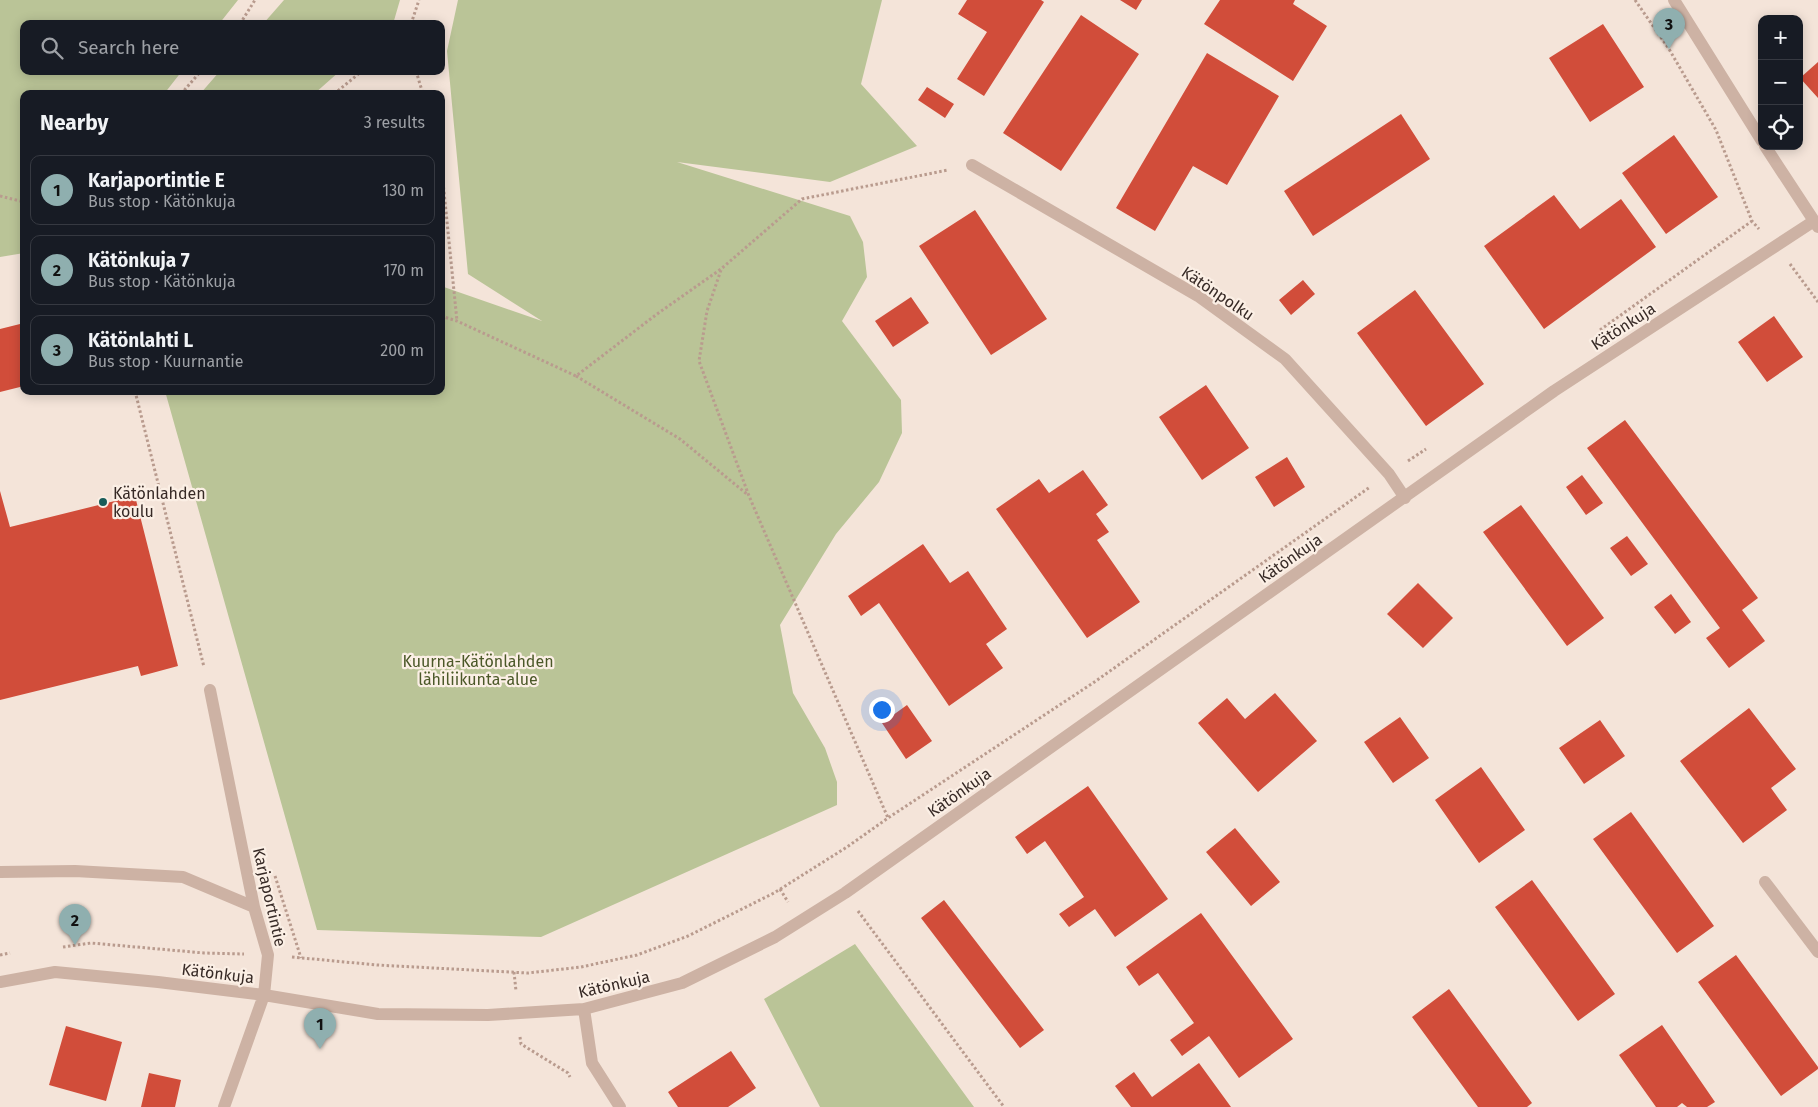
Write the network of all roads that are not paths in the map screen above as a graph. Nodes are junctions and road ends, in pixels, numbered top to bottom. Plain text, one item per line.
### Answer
1 (1674, 0) edge
2 (1758, 135) edge
3 (1768, 150) edge
4 (972, 165) road end
5 (1816, 224) edge
6 (1405, 498) junction
7 (210, 690) road end
8 (0, 872) edge
9 (1765, 882) dead end
10 (254, 908) junction
11 (1818, 952) edge
12 (0, 982) edge
13 (264, 995) junction
14 (584, 1009) junction
15 (224, 1107) edge
16 (620, 1107) edge

1 - 2 street
3 - 5 street
4 - 6 street, Kätönpolku
5 - 6 street, Kätönkuja
6 - 14 street, Kätönkuja
7 - 10 street, Karjaportintie
8 - 10 street
9 - 11 street
10 - 13 street, Karjaportintie
12 - 13 street, Kätönkuja
13 - 14 street, Kätönkuja
13 - 15 street, Karjaportintie
14 - 16 street

